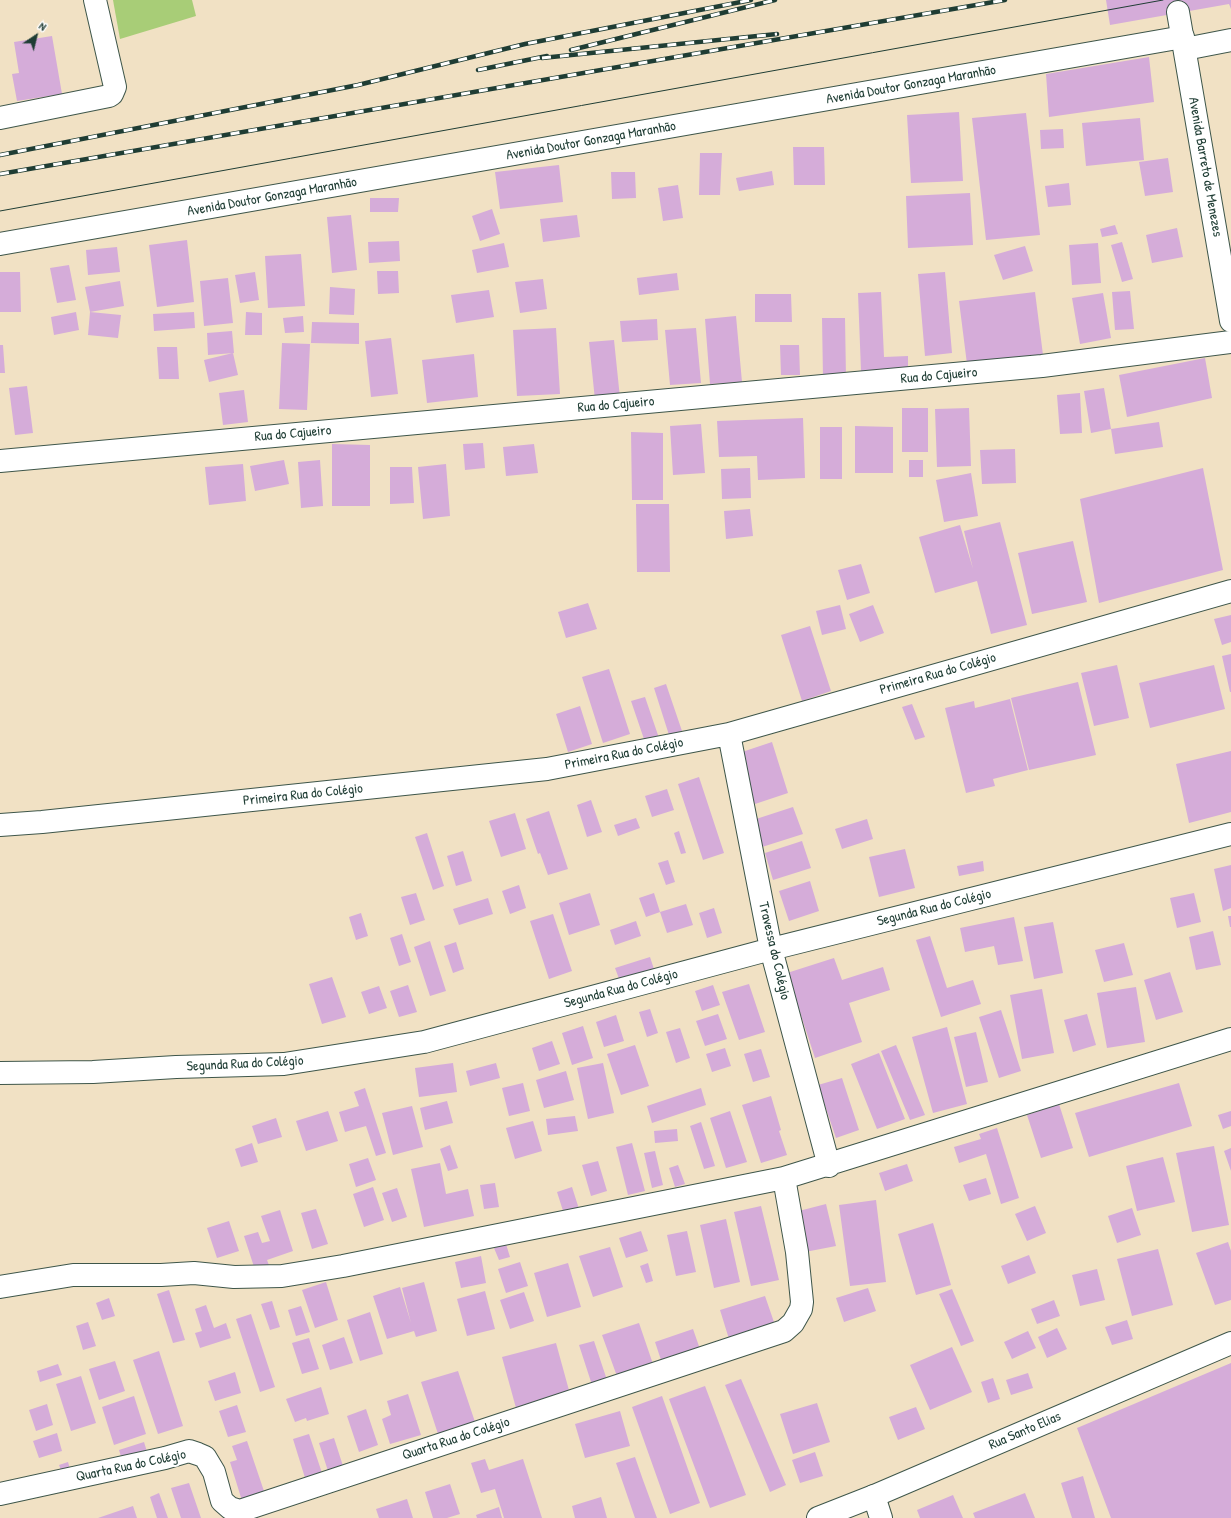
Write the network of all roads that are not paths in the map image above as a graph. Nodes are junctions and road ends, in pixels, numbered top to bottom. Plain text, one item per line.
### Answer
1 (95, 0) edge
2 (1178, 12) dead end
3 (1231, 40) edge
4 (1184, 43) junction
5 (0, 118) edge
6 (0, 244) edge
7 (1231, 321) edge
8 (1231, 342) edge
9 (0, 461) edge
10 (1231, 591) edge
11 (729, 734) junction
12 (0, 825) edge
13 (1231, 834) edge
14 (771, 949) junction
15 (1231, 1039) edge
16 (0, 1073) edge
17 (829, 1166) junction
18 (784, 1178) junction
19 (0, 1287) edge
20 (1231, 1342) edge
21 (0, 1494) edge
22 (874, 1496) junction
23 (818, 1518) edge
24 (881, 1518) edge

1 - 5 street
2 - 4 street, Avenida Barreto de Menezes
3 - 4 street, Avenida Doutor Gonzaga Maranhão
4 - 6 street, Avenida Doutor Gonzaga Maranhão
4 - 7 street, Avenida Barreto de Menezes
8 - 9 street, Rua do Cajueiro
10 - 11 street, Primeira Rua do Colégio
11 - 12 street, Primeira Rua do Colégio
11 - 14 street, Travessa do Colégio
13 - 14 street, Segunda Rua do Colégio
14 - 16 street, Segunda Rua do Colégio
14 - 17 street, Travessa do Colégio
15 - 17 street
17 - 18 street
18 - 19 street
18 - 21 street, Quarta Rua do Colégio
20 - 22 street, Rua Santo Elias
22 - 23 street, Rua Santo Elias
22 - 24 street

